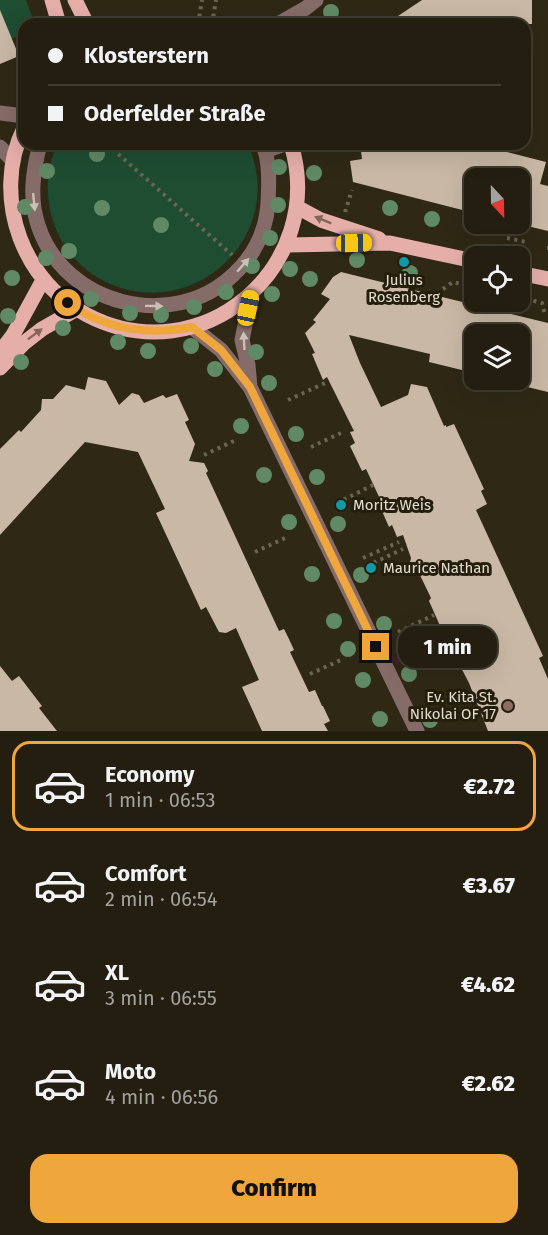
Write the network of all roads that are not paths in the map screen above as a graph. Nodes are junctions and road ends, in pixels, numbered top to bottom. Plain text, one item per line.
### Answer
1 (52, 0) edge
2 (75, 0) edge
3 (311, 4) edge
4 (57, 18) edge
5 (84, 18) edge
6 (288, 18) edge
7 (300, 18) edge
8 (0, 113) edge
9 (18, 115) edge
10 (18, 146) edge
11 (0, 147) edge
12 (38, 150) edge
13 (264, 150) edge
14 (292, 150) edge
15 (13, 161) junction
16 (297, 207) junction
17 (42, 234) junction
18 (390, 243) junction
19 (287, 245) junction
20 (29, 259) junction
21 (464, 259) edge
22 (530, 275) edge
23 (548, 279) edge
24 (44, 280) junction
25 (251, 295) junction
26 (118, 302) junction
27 (77, 309) junction
28 (94, 318) junction
29 (192, 327) junction
30 (0, 352) edge
31 (0, 368) edge
32 (250, 387) junction
33 (417, 731) edge

1 - 4 main road
2 - 5 main road
3 - 6 street
3 - 7 street
8 - 9 street
10 - 15 main road
11 - 15 street
12 -> 17 street
26 -> 13 street
14 - 16 main road
15 - 20 main road
18 -> 16 main road
16 - 19 main road
17 - 20 street
17 - 26 street
18 - 19 main road
18 - 21 main road
19 - 25 main road
20 - 24 main road
22 - 23 main road
24 - 27 main road
24 - 30 main road
25 - 29 main road
32 -> 25 street
26 - 28 street
27 - 28 main road
31 -> 27 main road
28 - 29 main road
29 - 32 street
32 - 33 street

